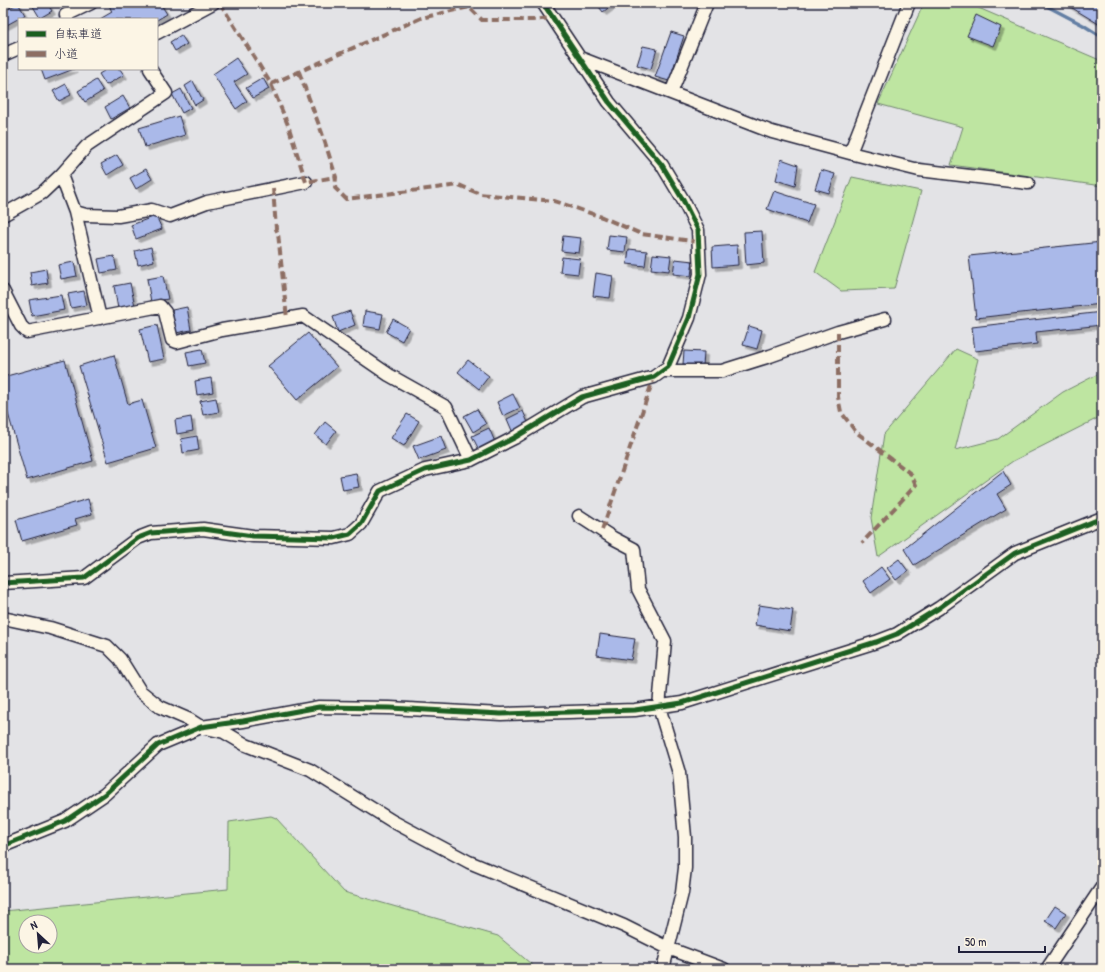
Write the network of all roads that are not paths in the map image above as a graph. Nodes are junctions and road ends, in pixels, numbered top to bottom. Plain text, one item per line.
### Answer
1 (91, 3) edge
2 (213, 3) edge
3 (543, 3) edge
4 (707, 3) edge
5 (909, 3) edge
6 (67, 18) edge
7 (158, 32) edge
8 (18, 48) edge
9 (3, 55) edge
10 (580, 58) junction
11 (151, 70) edge
12 (671, 93) junction
13 (850, 154) junction
14 (61, 175) junction
15 (306, 182) dead end
16 (1028, 183) dead end
17 (75, 212) junction
18 (3, 215) edge
19 (3, 291) edge
20 (100, 318) junction
21 (885, 318) dead end
22 (662, 372) junction
23 (471, 460) junction
24 (579, 516) dead end
25 (1102, 518) edge
26 (3, 582) edge
27 (3, 618) edge
28 (659, 707) junction
29 (201, 727) junction
30 (3, 846) edge
31 (1102, 887) edge
32 (668, 948) junction
33 (663, 969) edge
34 (724, 969) edge
35 (1047, 969) edge

1 - 6 street
2 - 7 street
3 - 10 street
4 - 12 street
5 - 13 street
8 - 9 street
10 - 12 street
10 - 22 street
11 - 14 street
12 - 13 street
13 - 16 street
14 - 17 street
14 - 18 street
15 - 17 street
17 - 20 street
19 - 20 street
20 - 23 street
21 - 22 street
22 - 23 street
23 - 26 street
24 - 28 street
25 - 28 street
27 - 29 street
28 - 29 street
28 - 32 street
29 - 30 street
29 - 32 street
31 - 35 street
32 - 33 street
32 - 34 street

